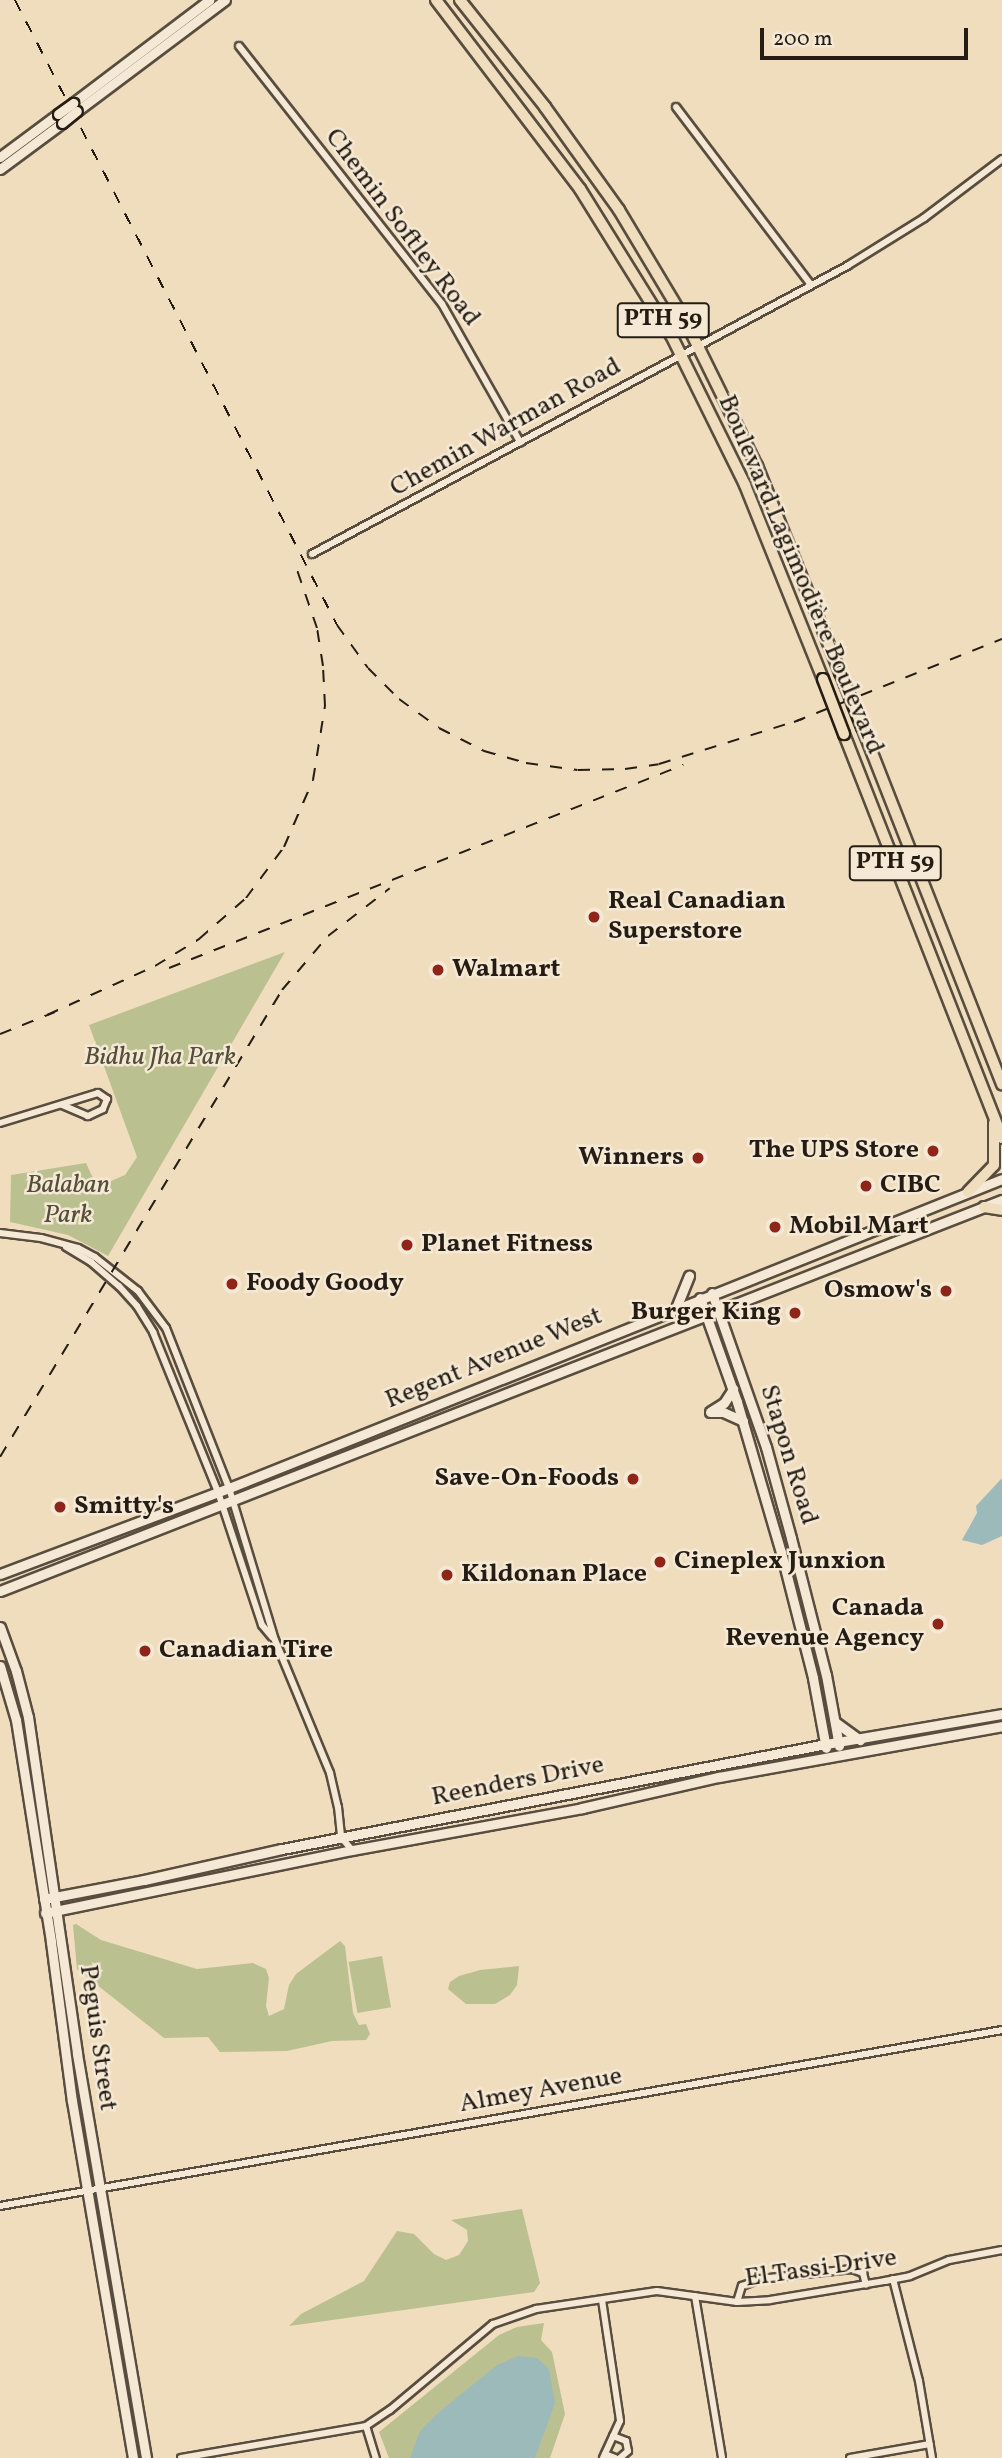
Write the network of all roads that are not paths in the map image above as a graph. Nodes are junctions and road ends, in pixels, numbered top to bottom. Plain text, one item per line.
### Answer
1 (209, 0) edge
2 (225, 0) edge
3 (436, 0) edge
4 (460, 0) edge
5 (239, 46) dead end
6 (75, 107) junction
7 (676, 107) dead end
8 (60, 118) junction
9 (0, 158) edge
10 (1002, 159) edge
11 (0, 169) edge
12 (811, 285) junction
13 (698, 345) junction
14 (681, 354) junction
15 (520, 442) junction
16 (312, 554) dead end
17 (1002, 1085) edge
18 (62, 1105) junction
19 (993, 1115) junction
20 (0, 1123) edge
21 (1002, 1138) edge
22 (1002, 1179) edge
23 (968, 1192) junction
24 (1002, 1200) edge
25 (984, 1207) junction
26 (1002, 1210) edge
27 (0, 1233) edge
28 (59, 1243) junction
29 (820, 1251) junction
30 (828, 1268) junction
31 (689, 1276) dead end
32 (712, 1293) junction
33 (700, 1298) junction
34 (676, 1308) junction
35 (719, 1312) junction
36 (705, 1317) junction
37 (478, 1388) junction
38 (733, 1390) junction
39 (458, 1395) junction
40 (737, 1402) junction
41 (751, 1404) junction
42 (468, 1409) junction
43 (446, 1416) junction
44 (743, 1421) junction
45 (388, 1424) junction
46 (346, 1441) junction
47 (384, 1441) junction
48 (331, 1447) junction
49 (766, 1447) junction
50 (367, 1448) junction
51 (751, 1453) junction
52 (336, 1460) junction
53 (229, 1488) junction
54 (218, 1492) junction
55 (233, 1500) junction
56 (222, 1504) junction
57 (794, 1548) junction
58 (780, 1552) junction
59 (0, 1574) edge
60 (0, 1591) edge
61 (0, 1627) edge
62 (275, 1640) junction
63 (0, 1665) edge
64 (1002, 1714) edge
65 (963, 1721) junction
66 (835, 1722) junction
67 (1002, 1726) edge
68 (967, 1732) junction
69 (860, 1740) junction
70 (826, 1744) junction
71 (839, 1744) junction
72 (841, 1755) junction
73 (827, 1756) junction
74 (341, 1837) junction
75 (352, 1850) junction
76 (56, 1897) junction
77 (44, 1899) junction
78 (58, 1910) junction
79 (45, 1913) junction
80 (1002, 2030) edge
81 (100, 2187) junction
82 (87, 2189) junction
83 (0, 2206) edge
84 (1002, 2250) edge
85 (893, 2279) junction
86 (866, 2285) junction
87 (695, 2297) junction
88 (602, 2300) junction
89 (737, 2301) junction
90 (366, 2426) junction
91 (613, 2436) junction
92 (930, 2444) junction
93 (604, 2456) edge
94 (132, 2458) edge
95 (146, 2458) edge
96 (181, 2458) edge
97 (376, 2458) edge
98 (617, 2458) edge
99 (722, 2458) edge
100 (850, 2458) edge
101 (932, 2458) edge

1 - 6 street
2 - 6 street
3 - 14 main road, Boulevard Lagimodière Boulevard / PTH 59
4 - 13 main road, Boulevard Lagimodière Boulevard / PTH 59
5 - 15 street, Chemin Softley Road
6 - 8 street, bridge
7 - 12 street
8 - 9 street
8 - 11 street
10 - 12 street, Chemin Warman Road
12 - 13 street, Chemin Warman Road
13 - 14 street, Chemin Warman Road
13 - 17 main road, Boulevard Lagimodière Boulevard / PTH 59, bridge
14 - 15 street, Chemin Warman Road
14 - 19 main road, Boulevard Lagimodière Boulevard / PTH 59, bridge
15 - 16 street, Chemin Warman Road
18 - 18 street
18 - 20 street
19 - 21 main road, Boulevard Lagimodière Boulevard / PTH 59
19 - 23 main road
22 - 23 street, Regent Avenue West
23 - 29 street, Regent Avenue West
24 - 25 street, Regent Avenue West
25 - 26 main road
25 - 30 street, Regent Avenue West
27 - 28 street
28 - 53 street
28 - 54 street
29 - 30 street
29 - 32 street, Regent Avenue West
30 - 35 street, Regent Avenue West
31 - 34 street
32 - 33 street, Regent Avenue West
32 - 35 street, Stapon Road
33 - 34 street, Regent Avenue West
33 - 36 street, Stapon Road
34 - 37 street, Regent Avenue West
35 - 36 street, Regent Avenue West
35 - 41 street, Stapon Road
36 - 38 street, Stapon Road
36 - 42 street, Regent Avenue West
37 - 39 street, Regent Avenue West
37 - 42 street
38 - 40 street, Stapon Road
38 - 44 street
39 - 43 street
39 - 45 street, Regent Avenue West
40 - 41 street
40 - 44 street, Stapon Road
41 - 49 street, Stapon Road
42 - 43 street, Regent Avenue West
43 - 47 street, Regent Avenue West
44 - 51 street, Stapon Road
45 - 46 street, Regent Avenue West
45 - 47 street
46 - 48 street, Regent Avenue West
46 - 50 street
47 - 50 street, Regent Avenue West
48 - 52 street
48 - 53 street, Regent Avenue West
49 - 51 street
49 - 57 street, Stapon Road
50 - 52 street, Regent Avenue West
51 - 58 street, Stapon Road
52 - 55 street, Regent Avenue West
53 - 54 street, Regent Avenue West
53 - 55 street
54 - 56 street
54 - 59 street, Regent Avenue West
55 - 56 street, Regent Avenue West
55 - 62 street
56 - 60 street, Regent Avenue West
56 - 62 street
57 - 58 street
57 - 66 street, Stapon Road
58 - 70 street, Stapon Road
61 - 76 street, Peguis Street
62 - 74 street
63 - 77 street, Peguis Street
64 - 65 street, Reenders Drive
65 - 68 street
65 - 69 street, Reenders Drive
66 - 69 street
66 - 71 street, Stapon Road
67 - 68 street, Reenders Drive
68 - 72 street, Reenders Drive
69 - 71 street, Reenders Drive
70 - 71 street, Reenders Drive
70 - 73 street, Stapon Road
70 - 74 street, Reenders Drive
71 - 72 street, Stapon Road
72 - 73 street, Reenders Drive
73 - 75 street, Reenders Drive
74 - 75 street
74 - 76 street, Reenders Drive
75 - 78 street, Reenders Drive
76 - 77 street, Reenders Drive
76 - 78 street, Peguis Street
77 - 79 street, Peguis Street
78 - 79 street, Reenders Drive
78 - 81 street, Peguis Street
79 - 82 street, Peguis Street
80 - 81 street, Almey Avenue
81 - 82 street, Almey Avenue
81 - 95 street, Peguis Street
82 - 83 street, Almey Avenue
82 - 94 street, Peguis Street
84 - 85 street, El Tassi Drive
85 - 86 street, El Tassi Drive
85 - 92 street
86 - 89 street, El Tassi Drive
86 - 89 street
87 - 88 street, El Tassi Drive
87 - 89 street, El Tassi Drive
87 - 99 street
88 - 90 street, El Tassi Drive
88 - 91 street
90 - 96 street, El Tassi Drive
90 - 97 street
91 - 93 street
91 - 98 street
92 - 100 street
92 - 101 street
93 - 98 street

